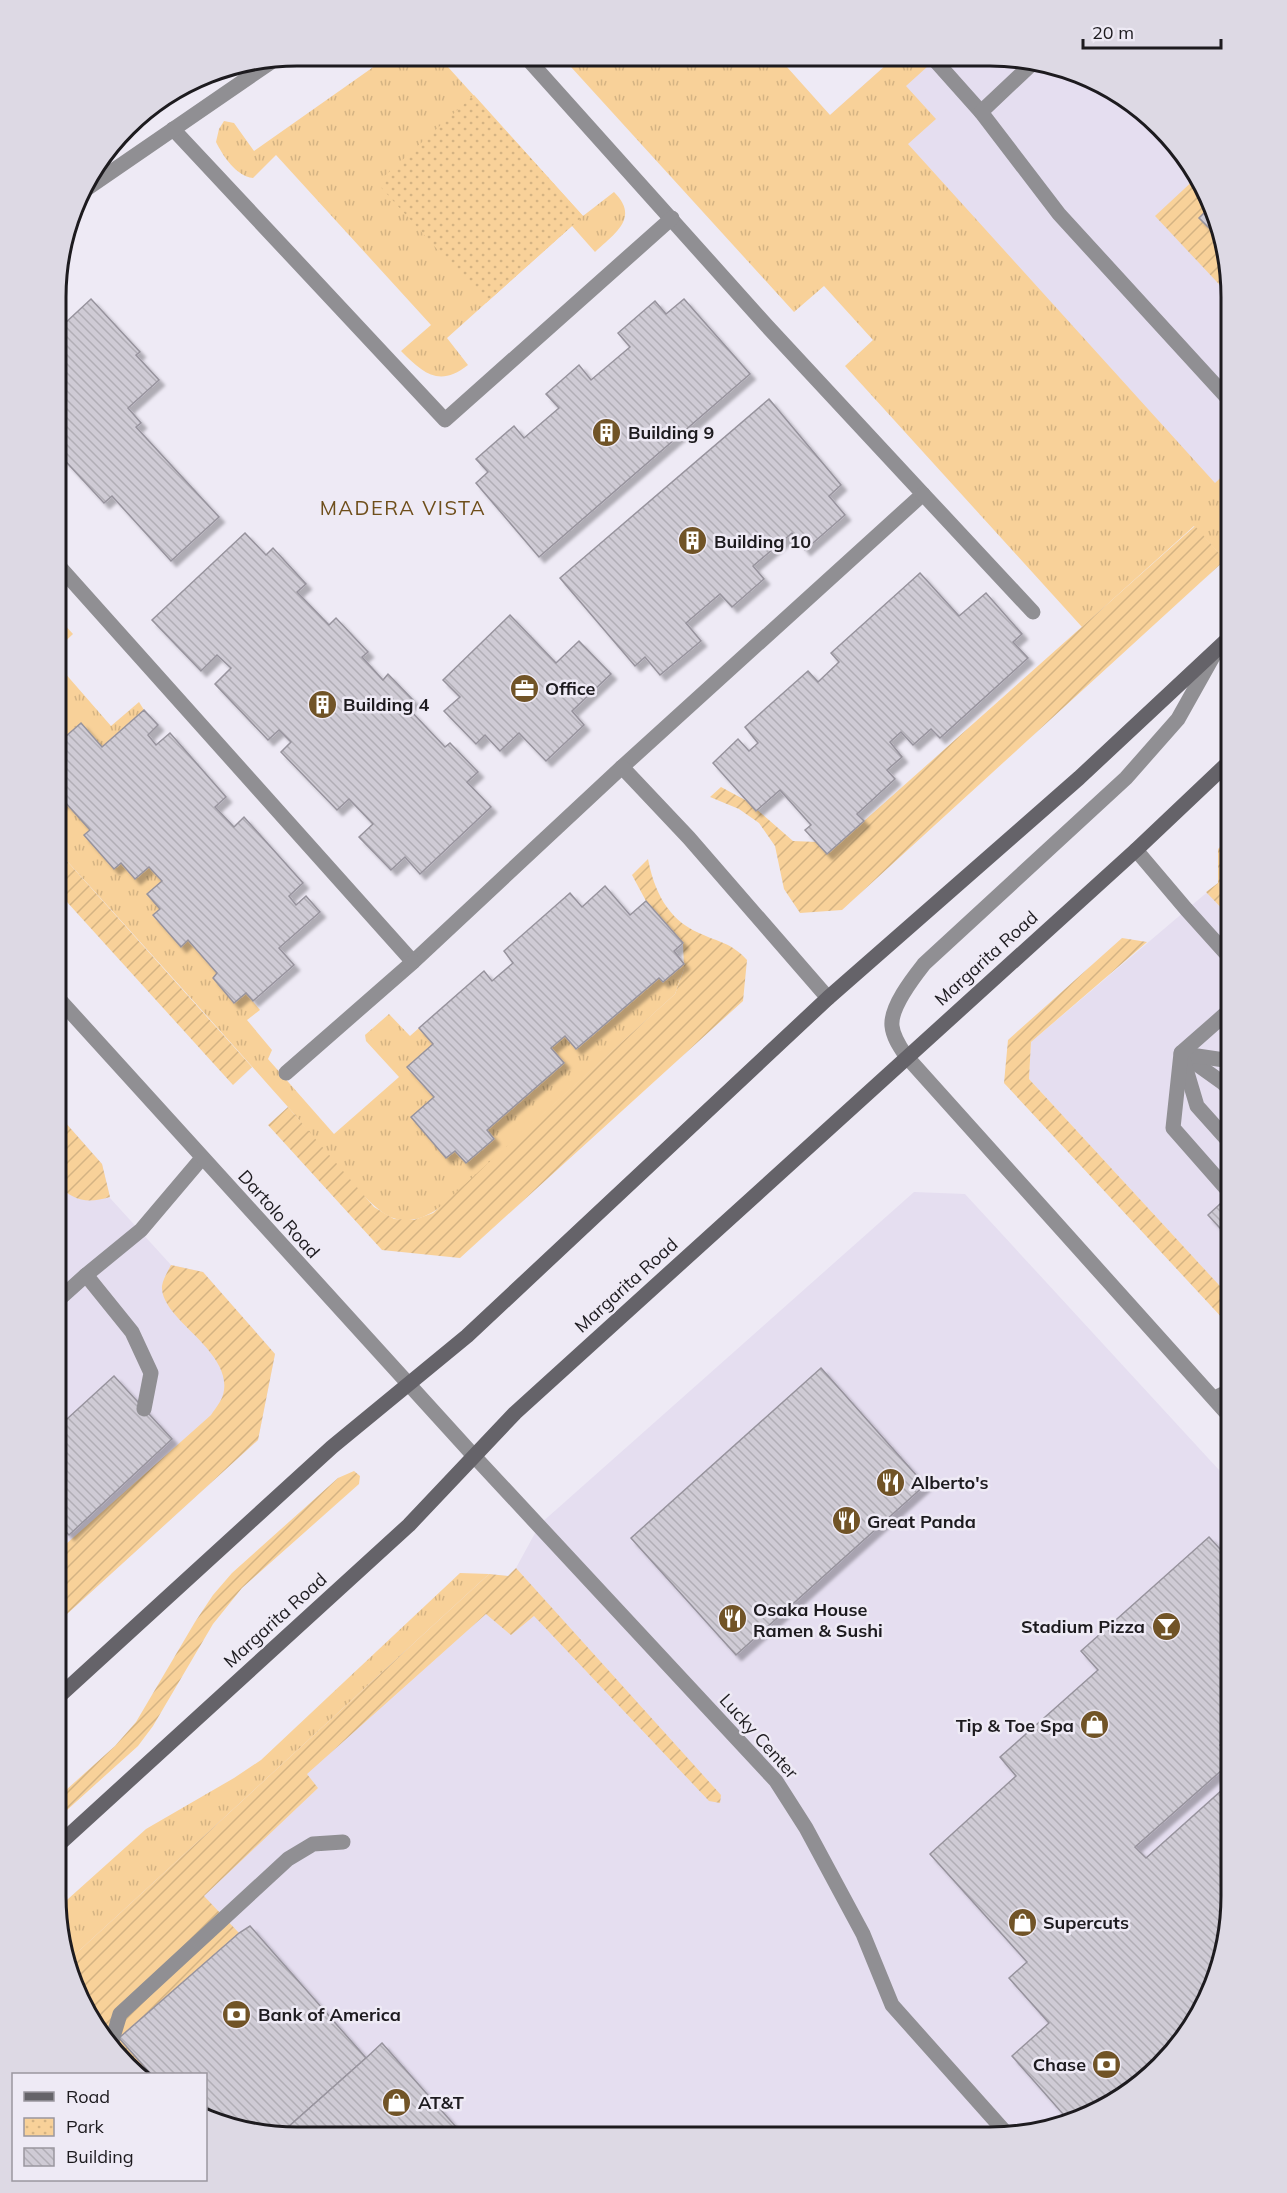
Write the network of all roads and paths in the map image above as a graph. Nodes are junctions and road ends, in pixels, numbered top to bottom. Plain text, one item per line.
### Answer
1 (534, 66) edge
2 (940, 66) edge
3 (261, 69) edge
4 (1027, 69) edge
5 (981, 112) junction
6 (173, 129) junction
7 (97, 182) edge
8 (672, 219) junction
9 (1221, 390) edge
10 (923, 494) junction
11 (66, 574) edge
12 (1033, 612) dead end
13 (1221, 645) edge
14 (1218, 648) junction
15 (622, 767) junction
16 (1221, 769) edge
17 (1136, 850) junction
18 (1221, 948) edge
19 (413, 962) junction
20 (828, 998) junction
21 (66, 1008) edge
22 (1221, 1018) edge
23 (1181, 1053) junction
24 (906, 1056) junction
25 (1221, 1059) edge
26 (286, 1073) dead end
27 (1221, 1081) edge
28 (1221, 1133) edge
29 (202, 1158) junction
30 (1221, 1183) edge
31 (86, 1275) junction
32 (66, 1293) edge
33 (409, 1384) junction
34 (1221, 1395) edge
35 (1215, 1398) junction
36 (1221, 1406) edge
37 (144, 1409) dead end
38 (474, 1456) junction
39 (66, 1690) edge
40 (66, 1838) edge
41 (343, 1842) dead end
42 (113, 2036) edge
43 (1001, 2127) edge

1 - 8 street
2 - 5 street
3 - 6 street
4 - 5 street
5 - 9 street
6 - 7 street
6 - 8 street
8 - 10 street
10 - 12 street
10 - 15 street
11 - 19 street
13 - 14 main road
14 - 20 main road
14 - 24 street
15 - 19 street
15 - 20 street
16 - 17 main road, Margarita Road
17 - 18 street
17 - 24 main road, Margarita Road
19 - 26 street
20 - 33 main road
21 - 29 street, Dartolo Road
22 - 23 street
23 - 25 street
23 - 27 street
23 - 28 street
23 - 30 street
24 - 35 street
24 - 38 main road, Margarita Road
29 - 31 street
29 - 33 street, Dartolo Road
31 - 32 street
31 - 37 street
33 - 38 street, Dartolo Road
33 - 39 main road
34 - 35 street
35 - 36 street
38 - 40 main road, Margarita Road
38 - 43 street, Lucky Center
41 - 42 street

